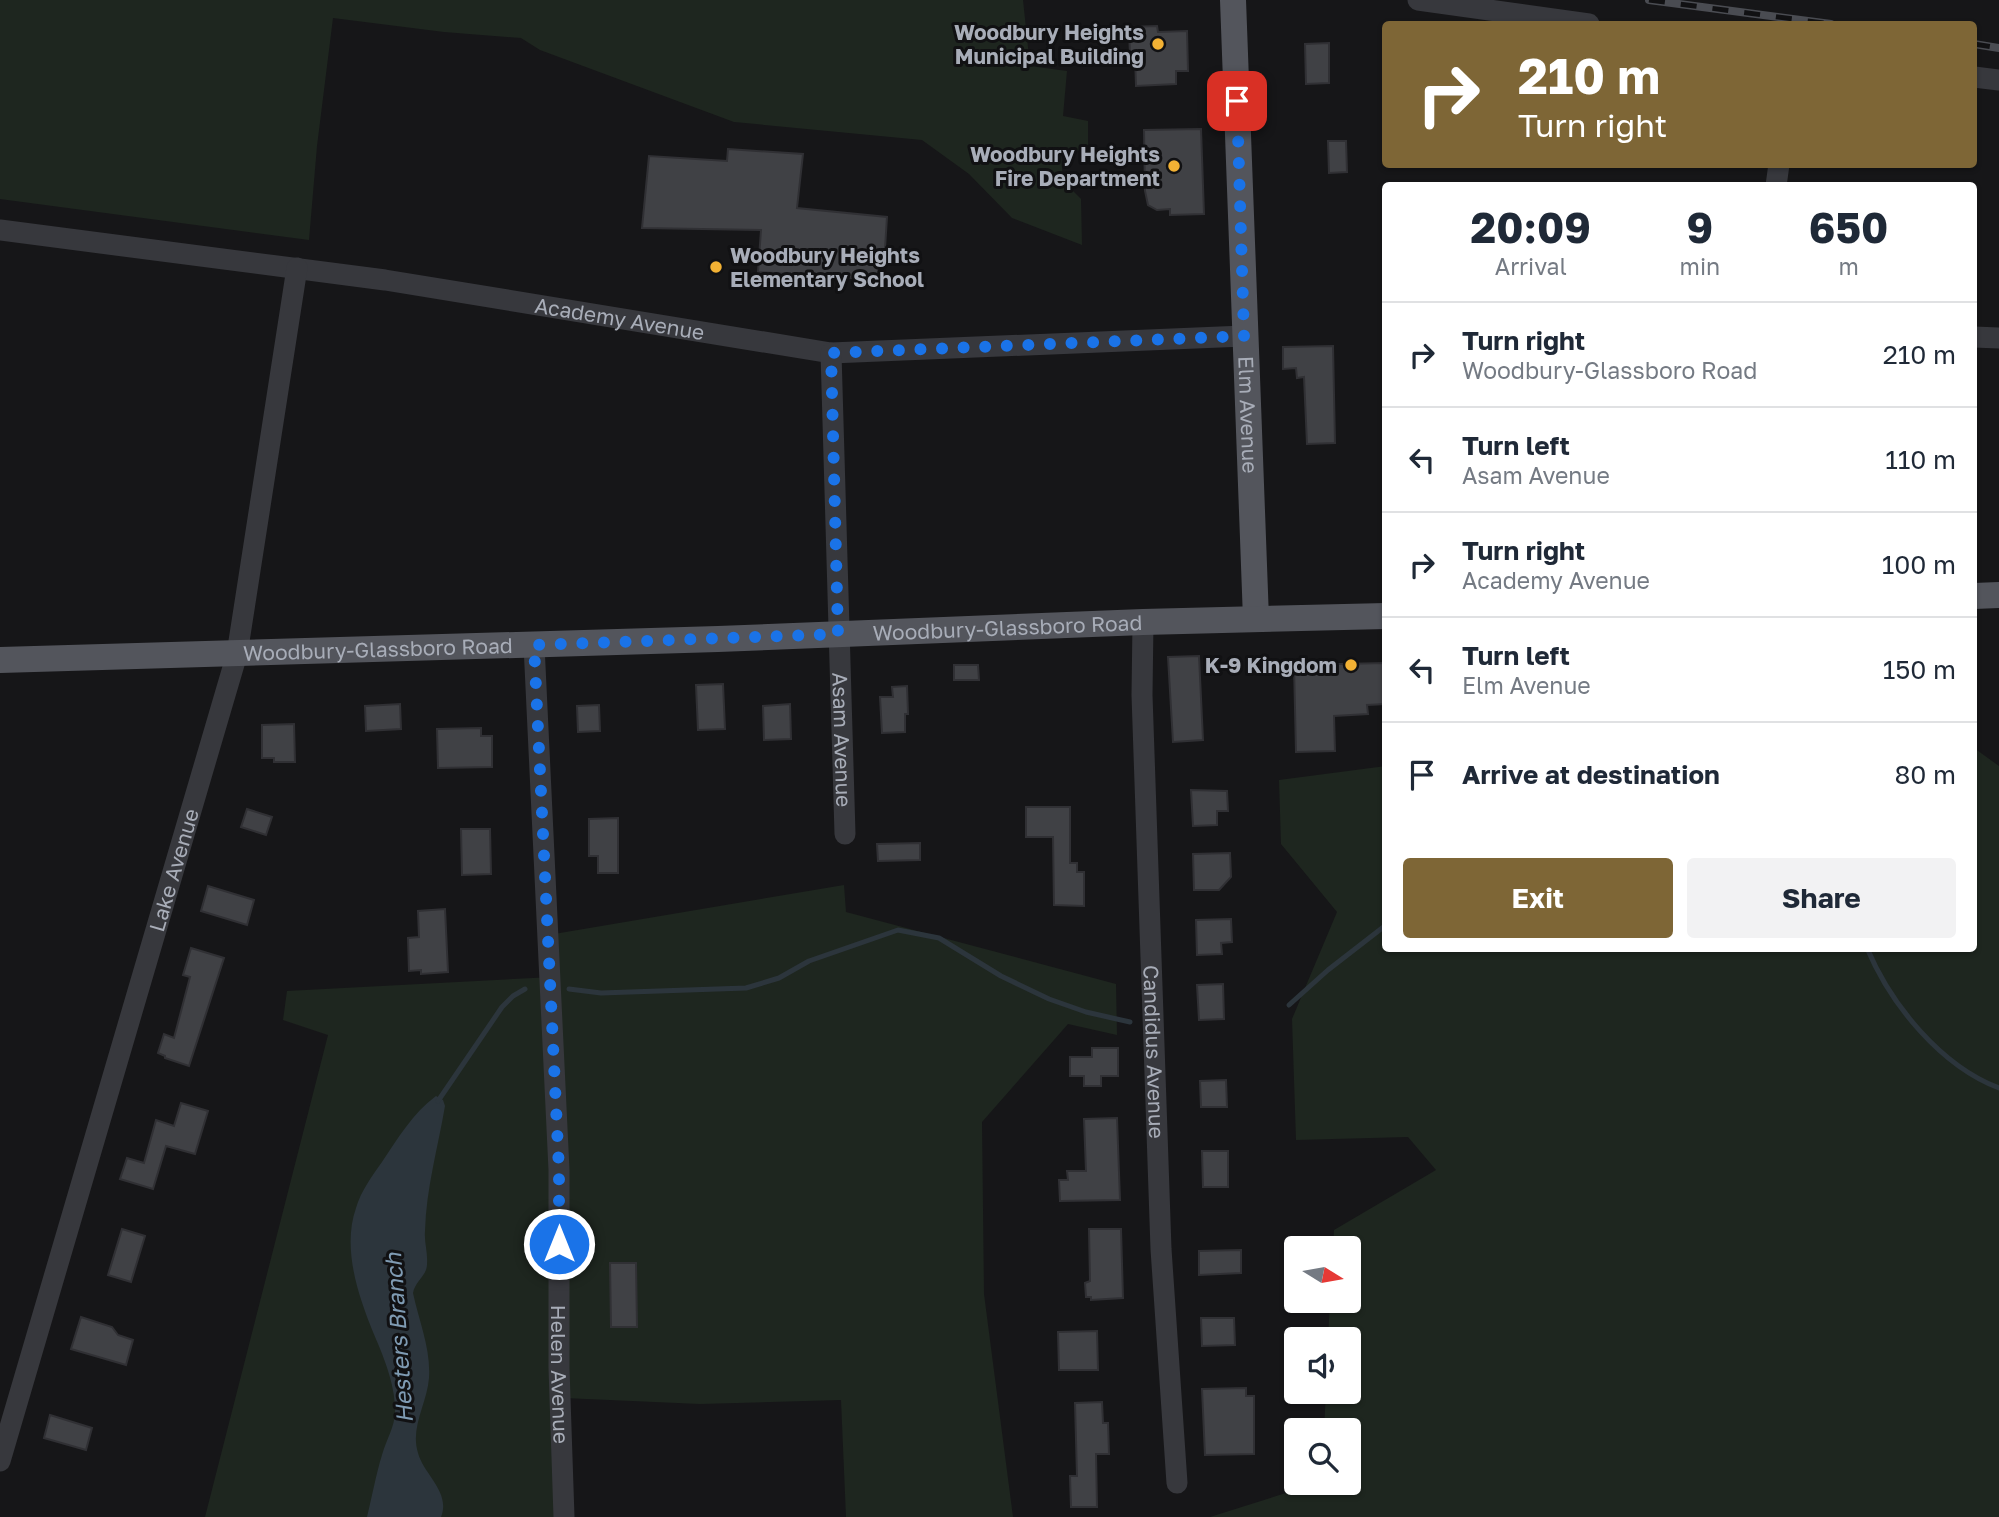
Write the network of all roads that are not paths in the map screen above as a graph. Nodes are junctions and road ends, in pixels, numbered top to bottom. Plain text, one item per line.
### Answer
1 (1233, 0) edge
2 (1418, 0) edge
3 (1568, 21) edge
4 (1977, 77) edge
5 (1999, 80) edge
6 (0, 230) edge
7 (298, 268) junction
8 (1244, 336) junction
9 (1977, 337) edge
10 (1999, 338) edge
11 (831, 353) junction
12 (1999, 595) edge
13 (1977, 596) edge
14 (1382, 616) edge
15 (1256, 619) junction
16 (1143, 622) junction
17 (838, 634) junction
18 (534, 645) junction
19 (237, 654) junction
20 (0, 660) edge
21 (845, 834) dead end
22 (0, 1461) edge
23 (1177, 1483) dead end
24 (564, 1517) edge

1 - 8 main road, Elm Avenue
2 - 3 street
4 - 5 street
6 - 7 street, Academy Avenue
7 - 11 street, Academy Avenue
7 - 19 street, Lake Avenue
8 - 11 street, Academy Avenue
8 - 15 main road, Elm Avenue
9 - 10 street
11 - 17 street, Asam Avenue
12 - 13 main road
14 - 15 main road, Woodbury-Glassboro Road
15 - 16 main road, Woodbury-Glassboro Road
16 - 17 main road, Woodbury-Glassboro Road
16 - 23 street, Candidus Avenue
17 - 18 main road, Woodbury-Glassboro Road
17 - 21 street, Asam Avenue
18 - 19 main road, Woodbury-Glassboro Road
18 - 24 street, Helen Avenue
19 - 20 main road, Woodbury-Glassboro Road
19 - 22 street, Lake Avenue

